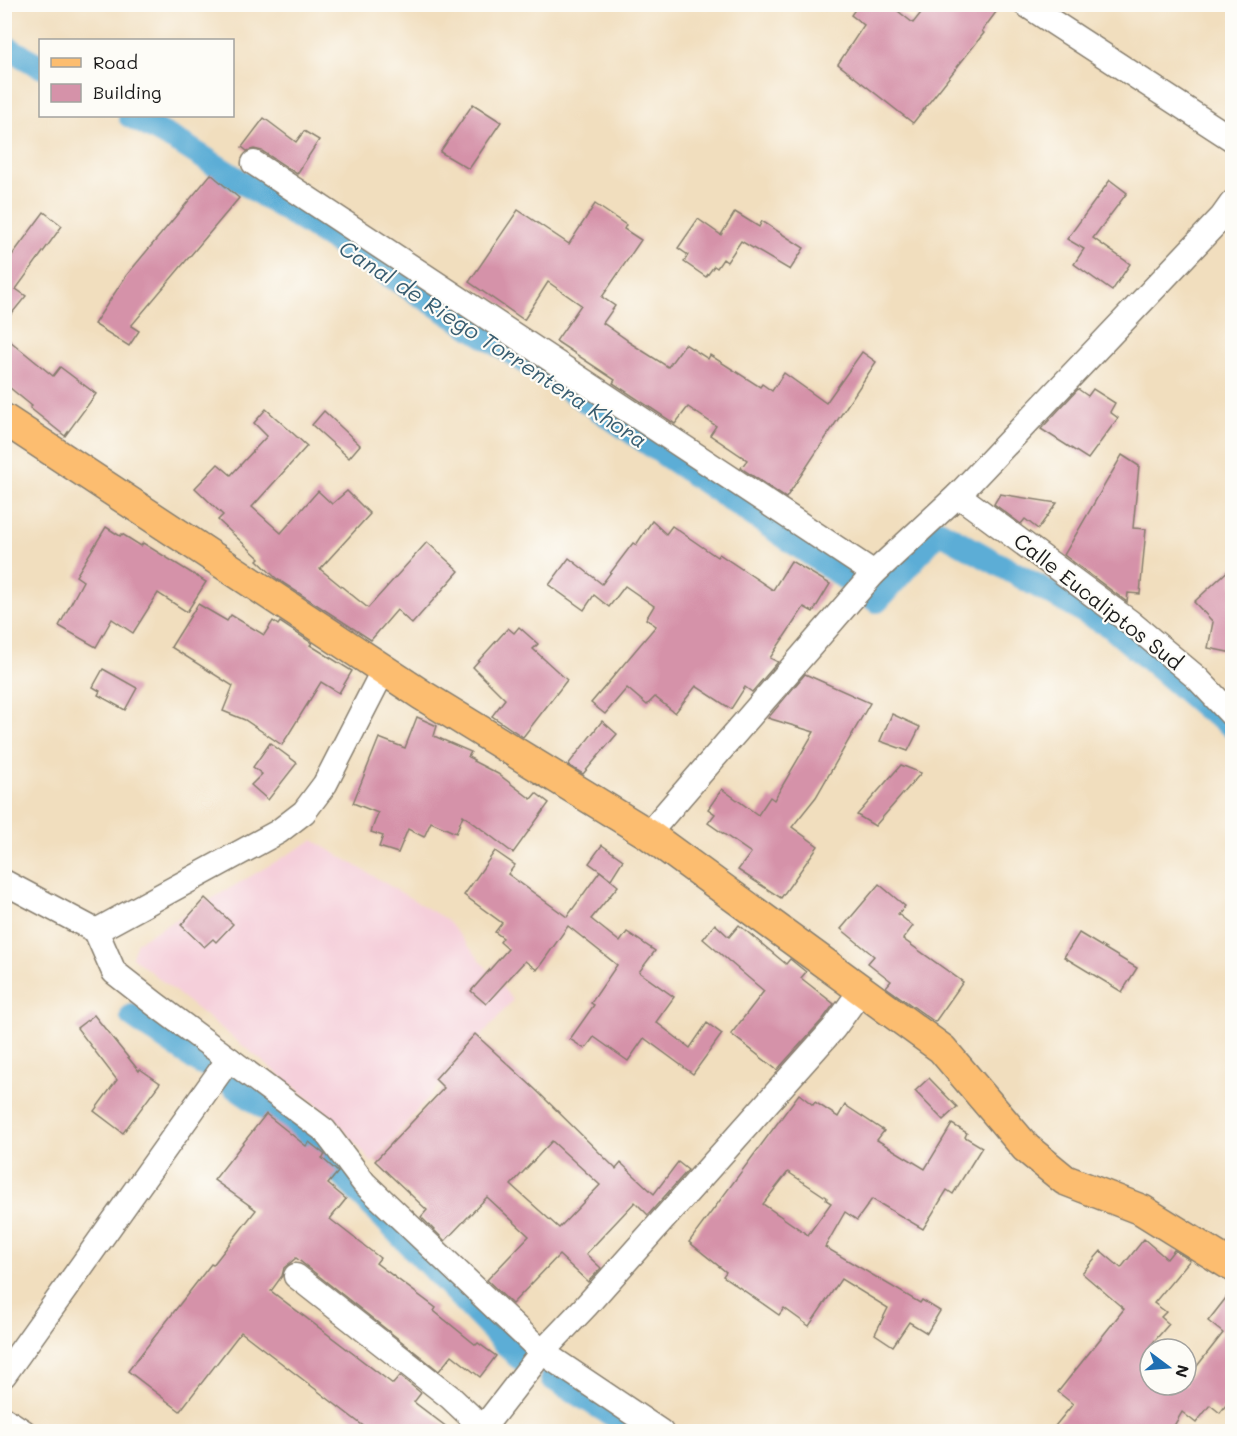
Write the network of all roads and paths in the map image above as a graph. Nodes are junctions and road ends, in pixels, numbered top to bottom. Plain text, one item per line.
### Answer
1 (1025, 4) edge
2 (1233, 139) edge
3 (254, 163) dead end
4 (1233, 203) edge
5 (4, 420) edge
6 (957, 495) junction
7 (874, 573) junction
8 (384, 669) junction
9 (1233, 715) edge
10 (648, 834) junction
11 (4, 882) edge
12 (96, 931) junction
13 (862, 989) junction
14 (229, 1059) junction
15 (1233, 1266) edge
16 (296, 1276) dead end
17 (542, 1352) junction
18 (4, 1375) edge
19 (4, 1419) edge
20 (481, 1430) edge
21 (24, 1431) edge
22 (661, 1431) edge

1 - 2 street
3 - 7 street
4 - 6 street
5 - 8 main road
6 - 7 street
6 - 9 street, Calle Eucaliptos Sud
7 - 10 street
8 - 10 main road
8 - 12 street
10 - 13 main road
11 - 12 street
12 - 14 street
13 - 15 main road
13 - 17 street
14 - 17 street
14 - 18 street
16 - 20 street
17 - 20 street
17 - 22 street
19 - 21 street

